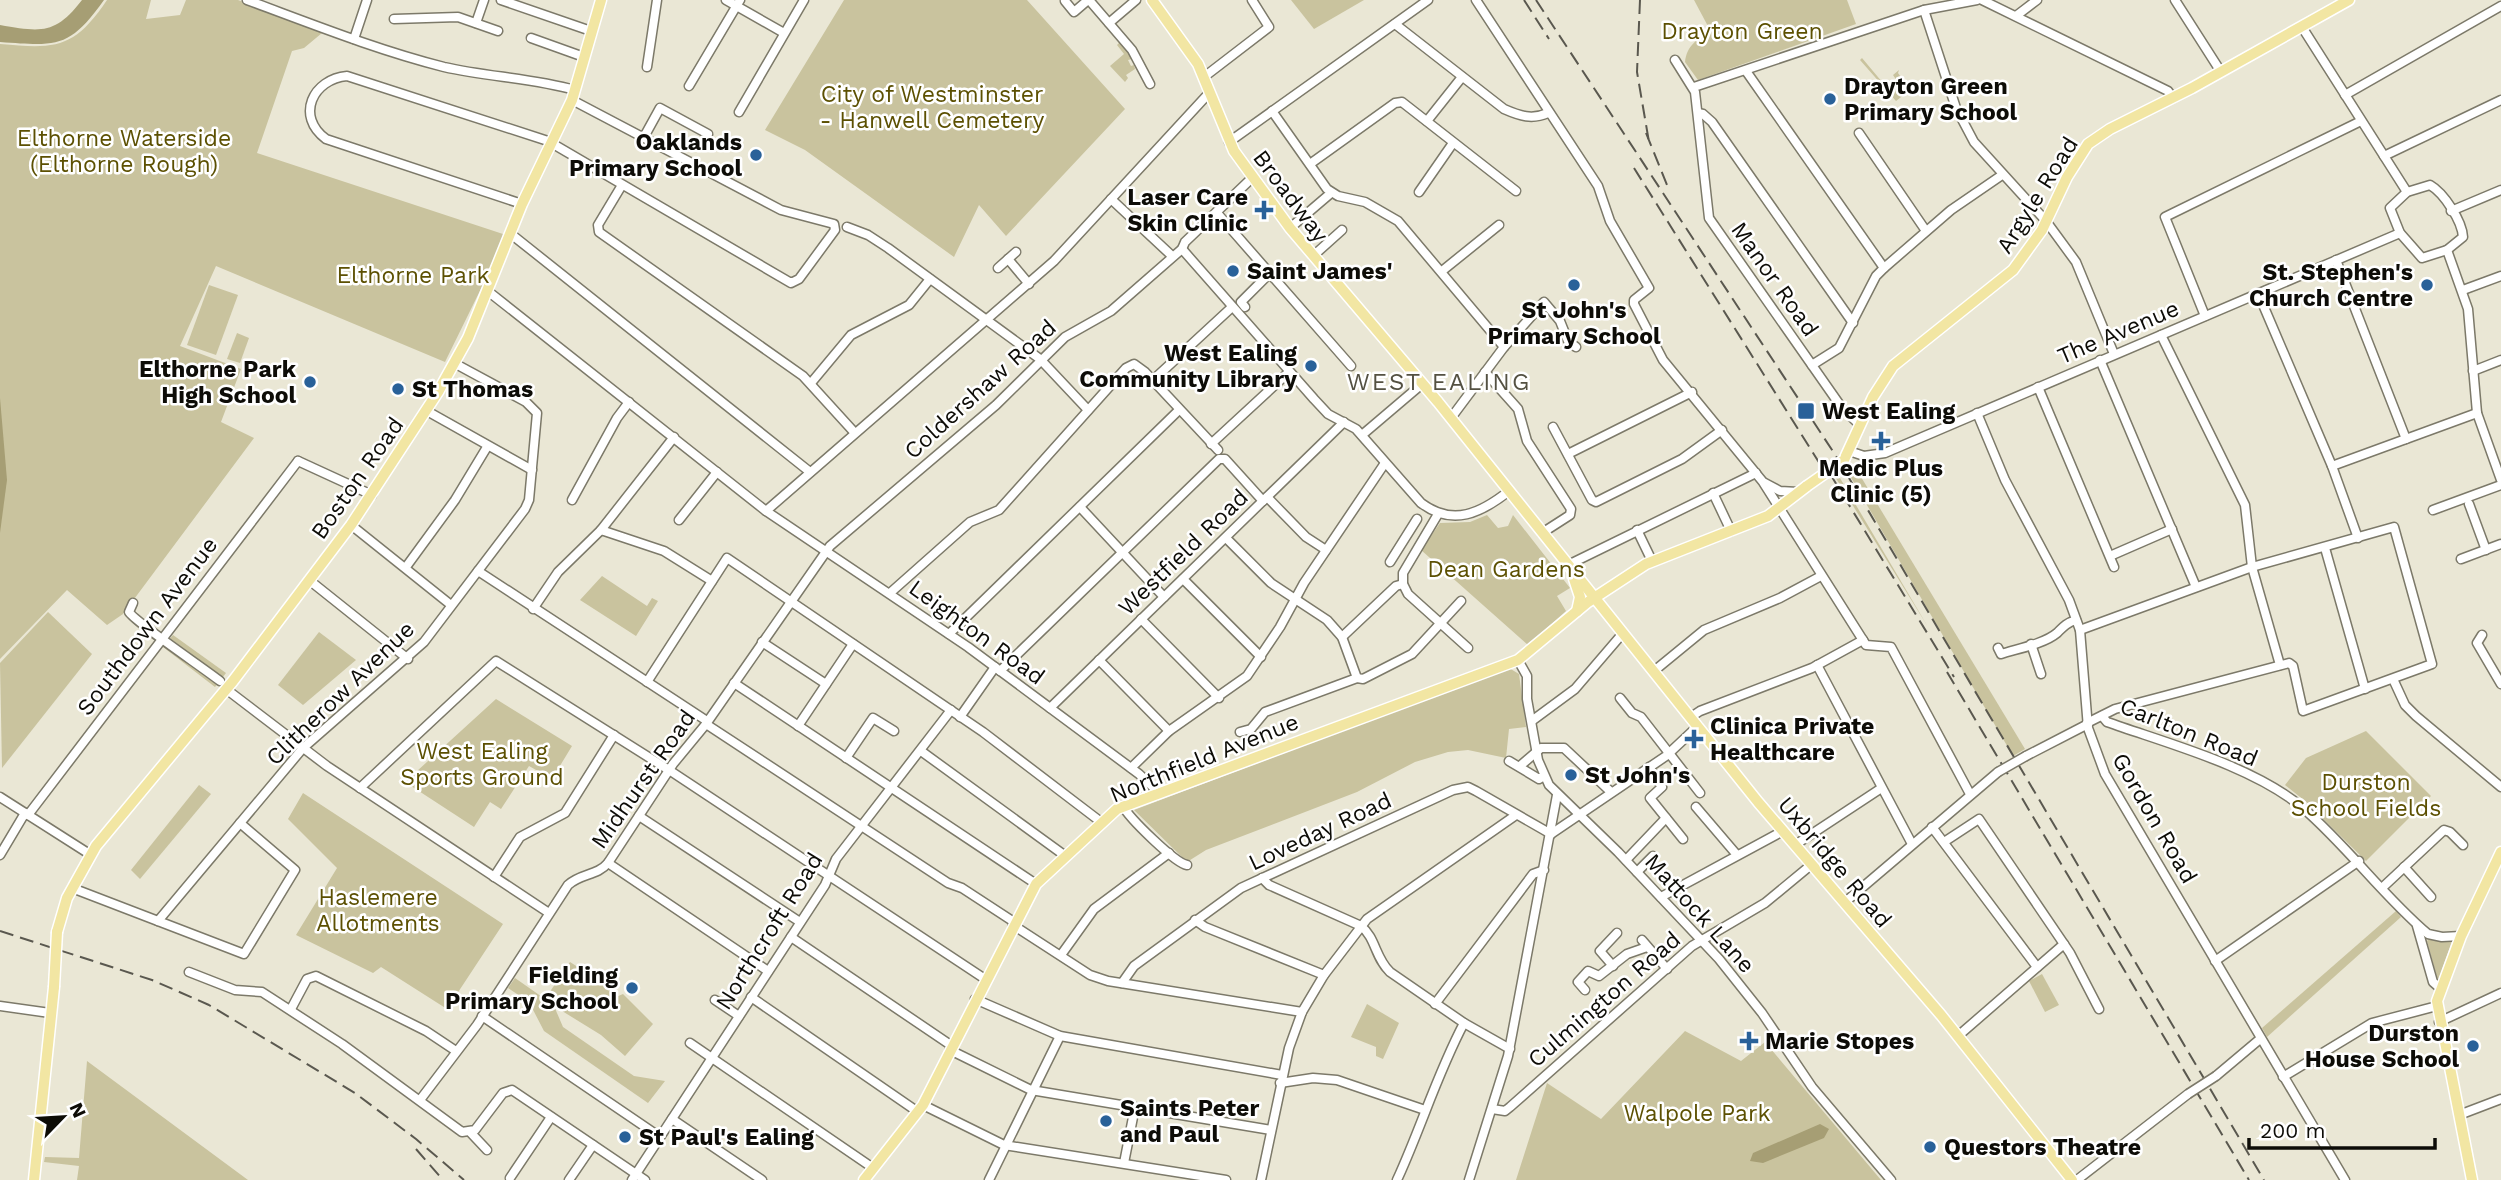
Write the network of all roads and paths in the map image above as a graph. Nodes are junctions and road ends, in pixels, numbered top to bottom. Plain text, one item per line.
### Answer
1 (247, 0) edge
2 (367, 0) edge
3 (484, 0) edge
4 (501, 0) edge
5 (601, 0) edge
6 (657, 0) edge
7 (726, 0) edge
8 (804, 0) edge
9 (1088, 0) edge
10 (1136, 0) edge
11 (1152, 0) edge
12 (1252, 0) edge
13 (1428, 0) edge
14 (1476, 0) edge
15 (1979, 0) edge
16 (2037, 0) edge
17 (2175, 0) edge
18 (2349, 0) edge
19 (1065, 1) edge
20 (738, 3) edge
21 (2334, 4) edge
22 (2501, 6) edge
23 (1924, 10) junction
24 (2016, 16) junction
25 (394, 19) dead end
26 (475, 23) junction
27 (1109, 23) junction
28 (1395, 24) junction
29 (2302, 27) junction
30 (498, 31) dead end
31 (591, 31) junction
32 (784, 33) junction
33 (531, 38) dead end
34 (354, 40) junction
35 (584, 57) junction
36 (1675, 60) dead end
37 (647, 67) dead end
38 (1746, 71) junction
39 (2221, 72) junction
40 (1462, 76) junction
41 (1204, 77) junction
42 (1150, 84) dead end
43 (689, 86) dead end
44 (1694, 87) junction
45 (1210, 92) junction
46 (574, 95) junction
47 (2345, 95) junction
48 (2173, 98) junction
49 (2501, 100) edge
50 (1272, 111) junction
51 (739, 112) dead end
52 (1548, 113) junction
53 (1698, 113) junction
54 (1427, 121) junction
55 (2361, 121) junction
56 (1859, 133) dead end
57 (708, 134) dead end
58 (644, 137) junction
59 (1229, 142) junction
60 (1453, 143) junction
61 (552, 144) junction
62 (2384, 156) junction
63 (1310, 164) junction
64 (2002, 175) junction
65 (1253, 177) junction
66 (622, 185) junction
67 (2501, 190) edge
68 (1516, 191) dead end
69 (1419, 192) dead end
70 (2407, 192) junction
71 (1331, 193) junction
72 (1111, 199) junction
73 (522, 204) junction
74 (2451, 211) junction
75 (1217, 212) junction
76 (2046, 221) junction
77 (1499, 225) dead end
78 (847, 227) dead end
79 (1290, 228) junction
80 (1342, 230) dead end
81 (1926, 231) junction
82 (2400, 233) junction
83 (511, 234) junction
84 (1182, 249) junction
85 (2446, 250) junction
86 (1016, 252) dead end
87 (1171, 256) junction
88 (1313, 256) junction
89 (1008, 259) junction
90 (2336, 260) junction
91 (998, 268) dead end
92 (1884, 268) junction
93 (1442, 271) junction
94 (1271, 272) junction
95 (2501, 276) edge
96 (930, 279) junction
97 (1029, 284) junction
98 (2463, 290) junction
99 (489, 292) junction
100 (2258, 293) junction
101 (1245, 307) dead end
102 (1231, 308) junction
103 (2205, 316) junction
104 (985, 318) junction
105 (1853, 323) junction
106 (2161, 335) junction
107 (1504, 347) junction
108 (1576, 347) dead end
109 (2114, 354) junction
110 (1040, 359) junction
111 (2101, 360) junction
112 (2501, 360) edge
113 (454, 363) junction
114 (1812, 365) junction
115 (1352, 366) dead end
116 (2473, 371) junction
117 (1289, 372) junction
118 (1485, 372) junction
119 (1153, 380) junction
120 (811, 383) junction
121 (1422, 384) junction
122 (2038, 387) junction
123 (1692, 392) junction
124 (629, 402) junction
125 (1088, 410) junction
126 (1180, 410) junction
127 (426, 411) junction
128 (1977, 413) junction
129 (2477, 413) junction
130 (1451, 418) junction
131 (1344, 422) junction
132 (1860, 425) junction
133 (1552, 427) dead end
134 (1722, 430) junction
135 (854, 432) junction
136 (1362, 435) junction
137 (674, 437) junction
138 (2406, 439) junction
139 (487, 447) junction
140 (1217, 451) junction
141 (1568, 454) junction
142 (1847, 456) junction
143 (1385, 463) junction
144 (2332, 467) junction
145 (532, 470) junction
146 (717, 472) junction
147 (810, 472) junction
148 (1756, 473) junction
149 (1763, 482) junction
150 (2501, 483) edge
151 (1803, 489) junction
152 (1510, 491) junction
153 (1713, 494) junction
154 (372, 495) junction
155 (1265, 499) junction
156 (572, 500) dead end
157 (2469, 504) dead end
158 (1080, 507) junction
159 (1779, 508) junction
160 (2433, 510) dead end
161 (766, 511) junction
162 (1438, 514) junction
163 (1417, 519) dead end
164 (679, 520) dead end
165 (351, 525) junction
166 (2172, 529) junction
167 (601, 530) junction
168 (1637, 530) junction
169 (1731, 531) junction
170 (1544, 536) junction
171 (1226, 538) junction
172 (2358, 538) junction
173 (1406, 539) junction
174 (2501, 544) edge
175 (1418, 547) junction
176 (2325, 548) junction
177 (827, 550) junction
178 (1326, 550) junction
179 (2486, 550) junction
180 (1122, 551) junction
181 (2110, 556) junction
182 (2460, 559) dead end
183 (1652, 561) junction
184 (1390, 562) dead end
185 (1570, 564) junction
186 (406, 567) junction
187 (2114, 567) dead end
188 (2252, 567) junction
189 (478, 571) junction
190 (1821, 576) junction
191 (1183, 579) junction
192 (1577, 579) junction
193 (309, 580) junction
194 (712, 581) junction
195 (1403, 584) junction
196 (2196, 587) junction
197 (890, 593) junction
198 (1164, 597) junction
199 (1594, 597) junction
200 (1296, 600) junction
201 (789, 601) junction
202 (1461, 601) dead end
203 (133, 603) dead end
204 (451, 605) junction
205 (533, 609) junction
206 (1577, 611) junction
207 (1141, 619) junction
208 (2076, 620) junction
209 (1441, 624) junction
210 (2080, 630) junction
211 (1623, 633) junction
212 (949, 634) junction
213 (2482, 635) dead end
214 (163, 637) junction
215 (1342, 637) junction
216 (1863, 640) junction
217 (762, 642) junction
218 (853, 644) junction
219 (2031, 644) junction
220 (1468, 648) dead end
221 (1998, 648) dead end
222 (1261, 657) junction
223 (408, 659) junction
224 (1099, 660) junction
225 (1518, 660) junction
226 (2280, 665) junction
227 (1817, 666) junction
228 (998, 669) junction
229 (1654, 671) junction
230 (2041, 674) dead end
231 (1357, 678) junction
232 (2393, 679) junction
233 (2499, 679) edge
234 (647, 682) junction
235 (734, 683) junction
236 (826, 684) junction
237 (223, 685) junction
238 (2365, 689) junction
239 (1219, 698) junction
240 (1620, 698) dead end
241 (1050, 708) junction
242 (951, 710) junction
243 (2102, 716) junction
244 (960, 717) junction
245 (1533, 720) junction
246 (1694, 721) junction
247 (706, 722) junction
248 (2087, 723) junction
249 (798, 726) junction
250 (894, 731) dead end
251 (1169, 731) junction
252 (1240, 732) dead end
253 (614, 735) junction
254 (303, 748) junction
255 (921, 751) junction
256 (1536, 751) junction
257 (1669, 753) junction
258 (846, 758) junction
259 (1509, 761) dead end
260 (1520, 766) junction
261 (1649, 767) junction
262 (1131, 768) junction
263 (669, 770) junction
264 (1544, 776) junction
265 (2501, 787) edge
266 (360, 788) junction
267 (891, 789) junction
268 (1880, 789) junction
269 (1611, 792) junction
270 (1700, 793) dead end
271 (1970, 794) junction
272 (1156, 795) junction
273 (1557, 795) junction
274 (0, 797) edge
275 (1123, 806) junction
276 (1696, 807) dead end
277 (27, 814) junction
278 (1516, 815) junction
279 (1578, 815) junction
280 (639, 816) junction
281 (1666, 818) junction
282 (1101, 822) junction
283 (240, 823) junction
284 (863, 827) junction
285 (1933, 827) junction
286 (1783, 831) junction
287 (1552, 834) junction
288 (1683, 839) dead end
289 (1944, 842) junction
290 (1912, 844) junction
291 (1794, 845) junction
292 (2463, 845) dead end
293 (2501, 852) edge
294 (1169, 853) junction
295 (1741, 853) junction
296 (0, 855) edge
297 (91, 855) junction
298 (1065, 855) junction
299 (1653, 856) dead end
300 (1626, 860) junction
301 (2359, 861) junction
302 (608, 863) junction
303 (1187, 865) dead end
304 (1811, 865) junction
305 (2404, 867) junction
306 (1544, 870) junction
307 (1637, 872) junction
308 (828, 875) junction
309 (494, 877) junction
310 (1262, 878) junction
311 (1036, 884) junction
312 (2383, 887) junction
313 (72, 888) junction
314 (1661, 897) junction
315 (2431, 897) dead end
316 (1844, 903) junction
317 (550, 914) junction
318 (1195, 920) junction
319 (158, 921) junction
320 (800, 922) junction
321 (1014, 924) junction
322 (1361, 926) junction
323 (1617, 933) dead end
324 (2425, 936) junction
325 (2461, 936) junction
326 (791, 937) junction
327 (1701, 939) junction
328 (2064, 944) junction
329 (1061, 956) junction
330 (2215, 961) junction
331 (1613, 966) junction
332 (2036, 967) junction
333 (1667, 969) junction
334 (768, 971) junction
335 (189, 972) dead end
336 (1324, 975) junction
337 (985, 979) junction
338 (1122, 984) junction
339 (2441, 989) junction
340 (1585, 990) dead end
341 (2501, 993) edge
342 (751, 997) junction
343 (975, 999) junction
344 (715, 1000) dead end
345 (1435, 1004) junction
346 (0, 1006) edge
347 (2437, 1006) junction
348 (291, 1009) junction
349 (2099, 1009) dead end
350 (1302, 1012) junction
351 (50, 1013) junction
352 (739, 1016) junction
353 (482, 1017) junction
354 (2439, 1022) junction
355 (1464, 1023) junction
356 (1060, 1036) junction
357 (1958, 1036) junction
358 (2260, 1039) junction
359 (690, 1044) dead end
360 (951, 1048) junction
361 (1510, 1049) junction
362 (456, 1051) junction
363 (711, 1058) junction
364 (2283, 1077) junction
365 (1281, 1079) junction
366 (1034, 1090) junction
367 (2501, 1099) edge
368 (420, 1100) junction
369 (1135, 1107) junction
370 (921, 1109) junction
371 (1492, 1109) junction
372 (1425, 1110) junction
373 (2459, 1115) junction
374 (551, 1116) junction
375 (672, 1119) junction
376 (1271, 1130) junction
377 (471, 1133) junction
378 (660, 1137) junction
379 (593, 1145) junction
380 (1007, 1146) junction
381 (487, 1150) dead end
382 (1124, 1163) junction
383 (869, 1176) edge
384 (634, 1177) edge
385 (510, 1178) dead end
386 (34, 1180) edge
387 (569, 1180) edge
388 (645, 1180) edge
389 (762, 1180) edge
390 (989, 1180) edge
391 (1226, 1180) edge
392 (1261, 1180) edge
393 (1397, 1180) edge
394 (1469, 1180) edge
395 (1891, 1180) edge
396 (2074, 1180) edge
397 (2345, 1180) edge
398 (2472, 1180) edge

1 - 34 street
2 - 34 street
3 - 26 street
4 - 31 street
5 - 31 main road, Boston Road
6 - 37 street
7 - 20 street
8 - 32 street
9 - 19 street
9 - 27 street
10 - 27 street
11 - 41 main road
12 - 41 street
13 - 28 street
14 - 52 street
15 - 23 street
15 - 24 street
16 - 24 street
17 - 39 street
18 - 21 main road, Argyle Road
20 - 32 street
20 - 43 street
21 - 29 main road, Argyle Road
22 - 47 street
23 - 38 street
23 - 64 street
24 - 48 street
25 - 26 street
26 - 30 street
27 - 42 street
28 - 40 street
28 - 50 street
29 - 39 main road, Argyle Road
29 - 47 street
31 - 35 main road, Boston Road
32 - 51 street
33 - 35 street
34 - 46 street
35 - 46 main road, Boston Road
36 - 44 street, Manor Road
38 - 44 street
38 - 92 street
39 - 48 main road, Argyle Road
40 - 52 street
40 - 54 street
41 - 45 main road
44 - 53 street, Manor Road
45 - 59 main road, Broadway
45 - 72 street
46 - 58 street
46 - 61 main road, Boston Road
47 - 55 street
48 - 76 main road, Argyle Road
49 - 62 street
50 - 59 street
50 - 63 street
52 - 123 street
53 - 105 street
53 - 114 street, Manor Road
54 - 60 street
54 - 63 street
55 - 62 street
55 - 103 street
56 - 81 street
57 - 58 street
58 - 66 street
59 - 65 main road, Broadway
60 - 68 street
60 - 69 street
61 - 66 street
61 - 73 main road, Boston Road
61 - 73 street
62 - 70 street
63 - 71 street
64 - 76 street
64 - 81 street
65 - 75 street, Coldershaw Road
65 - 79 main road, Broadway
66 - 120 street
67 - 74 street
70 - 74 street
70 - 82 street
71 - 79 street
71 - 93 street
72 - 87 street
72 - 97 street
73 - 83 main road, Boston Road
74 - 85 street
75 - 84 street, Coldershaw Road
75 - 94 street
76 - 109 street
76 - 132 main road, Argyle Road
77 - 93 street
78 - 96 street
79 - 88 main road, Broadway
80 - 88 street
81 - 92 street
82 - 85 street
82 - 90 street, The Avenue
83 - 99 main road, Boston Road
83 - 147 street
84 - 87 street, Coldershaw Road
84 - 102 street
85 - 98 street
86 - 89 street
87 - 110 street, Coldershaw Road
88 - 121 main road, Broadway
89 - 91 street
89 - 97 street
90 - 100 street, The Avenue
90 - 138 street
92 - 105 street
93 - 107 street
94 - 101 street
94 - 115 street
95 - 98 street
96 - 104 street
96 - 120 street
97 - 104 street
98 - 116 street
99 - 113 main road, Boston Road
99 - 124 street, Leighton Road
100 - 103 street, The Avenue
100 - 144 street
102 - 117 street
102 - 119 street
103 - 106 street, The Avenue
104 - 110 street
104 - 135 street
105 - 114 street
106 - 109 street, The Avenue
106 - 188 street
107 - 108 street
107 - 118 street
109 - 111 street, The Avenue
110 - 125 street
110 - 177 street, Coldershaw Road
111 - 122 street, The Avenue
111 - 166 street
112 - 116 street
113 - 127 main road, Boston Road
113 - 145 street, Clitherow Avenue
114 - 132 street, Manor Road
116 - 129 street
117 - 131 street
117 - 140 street
118 - 130 street
118 - 170 street
119 - 125 street
119 - 126 street
120 - 135 street
121 - 130 main road, Broadway
121 - 136 street
122 - 128 street, The Avenue
122 - 181 street
123 - 134 street
123 - 141 street
124 - 137 street, Leighton Road
124 - 156 street
125 - 197 street
126 - 140 street
126 - 158 street
127 - 139 street
127 - 154 main road, Boston Road
128 - 142 street, The Avenue
128 - 208 street, Gordon Road
129 - 138 street
129 - 150 street
130 - 152 main road, Broadway
131 - 136 street
131 - 155 street, Westfield Road
132 - 142 main road, Argyle Road
133 - 141 street
134 - 141 street
134 - 148 street
135 - 147 street
136 - 143 street
137 - 146 street, Leighton Road
137 - 167 street
138 - 144 street
139 - 145 street
139 - 186 street
140 - 155 street
140 - 180 street
142 - 151 main road, Northfield Avenue, bridge
143 - 162 street
143 - 178 street
144 - 172 street
145 - 189 street, Clitherow Avenue
146 - 161 street, Leighton Road
146 - 164 street
147 - 161 street
148 - 149 street
148 - 153 street
149 - 151 street
149 - 159 street
150 - 160 street
151 - 159 main road, Northfield Avenue
152 - 162 street
152 - 170 main road, Broadway
153 - 168 street
153 - 169 street
154 - 165 main road, Boston Road
154 - 214 street, Southdown Avenue
155 - 171 street, Westfield Road
155 - 178 street
157 - 179 street
158 - 180 street
158 - 212 street
159 - 169 main road, Northfield Avenue
159 - 190 street
161 - 177 street, Leighton Road
162 - 175 street
163 - 173 street
165 - 186 street
165 - 193 main road, Boston Road
166 - 181 street
166 - 196 street
167 - 194 street
167 - 205 street
168 - 183 street
168 - 185 street
169 - 183 main road, Northfield Avenue
170 - 185 main road, Broadway
170 - 192 main road, Broadway
171 - 191 street, Westfield Road
171 - 200 street
172 - 176 street
172 - 232 street
173 - 175 street
173 - 184 street
174 - 179 street
175 - 195 street
176 - 188 street
176 - 238 street
177 - 197 street, Leighton Road
177 - 201 street, Midhurst Road
178 - 200 street
179 - 182 street
180 - 198 street
180 - 228 street
181 - 187 street
183 - 199 main road, Northfield Avenue
185 - 192 main road, Broadway
186 - 204 street
188 - 196 street
188 - 226 street
189 - 204 street, Clitherow Avenue
189 - 205 street
190 - 216 street
190 - 229 street
191 - 198 street, Westfield Road
191 - 222 street
192 - 199 main road, Broadway
192 - 206 main road
193 - 223 street
193 - 237 main road, Boston Road
194 - 201 street
194 - 234 street
195 - 209 street
195 - 215 street
196 - 210 street
197 - 212 street, Leighton Road
198 - 207 street, Westfield Road
199 - 206 main road, Northfield Avenue
199 - 211 main road, Uxbridge Road
200 - 215 street
200 - 222 street
201 - 217 street, Midhurst Road
201 - 218 street
202 - 209 street
203 - 214 street
204 - 223 street, Clitherow Avenue
205 - 234 street
206 - 225 main road, Northfield Avenue
207 - 224 street, Westfield Road
207 - 239 street
208 - 210 street, Gordon Road
208 - 219 street
209 - 220 street
209 - 231 street
210 - 248 street, Gordon Road
211 - 229 main road, Uxbridge Road
211 - 245 street
212 - 228 street, Leighton Road
213 - 233 street
214 - 237 street
214 - 277 street, Southdown Avenue
215 - 231 street
216 - 227 street
216 - 271 street
217 - 235 street, Midhurst Road
217 - 236 street
218 - 236 street
218 - 242 street
219 - 221 street
219 - 230 street
222 - 239 street
223 - 254 street, Clitherow Avenue
224 - 241 street, Westfield Road
224 - 251 street
225 - 245 street, Mattock Lane
225 - 272 main road, Northfield Avenue
226 - 238 street
226 - 243 street
227 - 246 street
227 - 268 street
228 - 241 street, Leighton Road
228 - 244 street
229 - 246 main road, Uxbridge Road
231 - 252 street
232 - 238 street
232 - 265 street
234 - 247 street
235 - 247 street, Midhurst Road
235 - 249 street
236 - 249 street
237 - 254 street
237 - 297 main road, Boston Road
239 - 251 street
240 - 257 street
241 - 262 street, Leighton Road
242 - 244 street
242 - 255 street, Northcroft Road
243 - 248 street
243 - 301 street, Carlton Road
244 - 282 street
245 - 256 street, Mattock Lane
246 - 257 street
246 - 286 main road, Uxbridge Road
247 - 263 street, Midhurst Road
247 - 284 street
248 - 271 street, bridge
248 - 330 street, Gordon Road
249 - 258 street
250 - 258 street
251 - 262 street
253 - 263 street
253 - 266 street
253 - 309 street
254 - 266 street
254 - 283 street, Clitherow Avenue
255 - 267 street, Northcroft Road
255 - 298 street
256 - 260 street
256 - 264 street, Mattock Lane
256 - 269 street
257 - 261 street
257 - 270 street
258 - 267 street
259 - 260 street
260 - 264 street
261 - 269 street
261 - 281 street
262 - 272 street, Leighton Road
263 - 280 street, Midhurst Road
263 - 308 street
264 - 273 street, Mattock Lane
266 - 309 street
267 - 284 street, Northcroft Road
267 - 311 street
268 - 290 street
268 - 291 street
269 - 279 street
271 - 285 street
272 - 275 main road, Northfield Avenue
273 - 279 street, Mattock Lane
273 - 287 street, Culmington Road
274 - 277 street
275 - 282 main road, Northfield Avenue
275 - 294 street
276 - 295 street
277 - 296 street, Southdown Avenue
277 - 297 street
278 - 287 street, Loveday Road
278 - 310 street, Loveday Road
278 - 322 street
279 - 287 street
279 - 300 street, Mattock Lane
280 - 302 street, Midhurst Road
280 - 320 street
281 - 288 street
281 - 300 street
282 - 298 main road, Northfield Avenue
283 - 319 street, Clitherow Avenue
283 - 319 street
284 - 308 street, Northcroft Road
284 - 321 street
285 - 289 street
285 - 290 street
286 - 291 main road, Uxbridge Road
286 - 295 street
287 - 306 street, Culmington Road
289 - 328 street
289 - 332 street
290 - 316 street
291 - 304 main road, Uxbridge Road
292 - 305 street
293 - 325 main road
294 - 303 street
294 - 329 street
295 - 314 street
297 - 313 main road, Boston Road
298 - 311 main road, Northfield Avenue
299 - 307 street
300 - 307 street, Mattock Lane
301 - 312 street, Carlton Road
301 - 330 street
302 - 317 street, Midhurst Road
302 - 334 street
304 - 316 main road, Uxbridge Road
304 - 327 street, Culmington Road
305 - 312 street
305 - 315 street
306 - 345 street
306 - 361 street, Culmington Road
307 - 314 street, Mattock Lane
308 - 320 street, Northcroft Road
308 - 337 street
309 - 317 street
310 - 318 street, Loveday Road
310 - 322 street
311 - 321 main road, Northfield Avenue
312 - 324 street, Carlton Road
313 - 319 street
313 - 351 main road, Boston Road, bridge
314 - 327 street, Mattock Lane
316 - 357 main road, Uxbridge Road
317 - 353 street, Midhurst Road
318 - 336 street
318 - 338 street, Loveday Road
320 - 326 street, Northcroft Road
321 - 329 street
321 - 337 main road, Northfield Avenue
322 - 336 street
322 - 345 street
323 - 331 street
324 - 325 street
324 - 339 street, Carlton Road
325 - 339 main road
326 - 334 street, Northcroft Road
326 - 360 street
327 - 333 street, Culmington Road
327 - 395 street, Mattock Lane
328 - 332 street
328 - 349 street
329 - 338 street
330 - 358 street, Gordon Road
331 - 333 street
331 - 340 street
332 - 357 street
333 - 371 street, Culmington Road
334 - 342 street, Northcroft Road
335 - 348 street
336 - 350 street
337 - 343 main road, Northfield Avenue
338 - 350 street
339 - 347 main road
341 - 354 street
342 - 352 street, Northcroft Road
342 - 370 street
343 - 356 street
343 - 360 main road, Northfield Avenue
344 - 352 street
345 - 355 street
346 - 351 street
347 - 354 main road
347 - 364 street
348 - 362 street
348 - 368 street
350 - 365 street
351 - 386 main road, Boston Road
352 - 363 street, Northcroft Road
353 - 362 street, Midhurst Road
353 - 378 street
354 - 373 main road
355 - 361 street
355 - 372 street
356 - 365 street
356 - 366 street
357 - 396 main road, Uxbridge Road
358 - 364 street, Gordon Road
358 - 396 street, bridge
359 - 363 street
360 - 366 street
360 - 370 main road, Northfield Avenue
361 - 371 street, Culmington Road
362 - 368 street, Midhurst Road
363 - 375 street, Northcroft Road
363 - 383 street
364 - 397 street, Gordon Road
365 - 372 street
365 - 376 street
366 - 369 street
366 - 380 street
367 - 373 street
368 - 377 street
369 - 376 street
369 - 382 street
370 - 380 street
370 - 383 main road, Northfield Avenue
371 - 394 street, Culmington Road
372 - 393 street
373 - 398 main road
374 - 377 street
374 - 379 street
374 - 385 street
375 - 378 street, Northcroft Road
375 - 389 street
376 - 392 street
377 - 381 street
378 - 384 street, Northcroft Road
379 - 384 street
379 - 387 street
380 - 382 street
380 - 390 street
382 - 391 street
384 - 388 street

